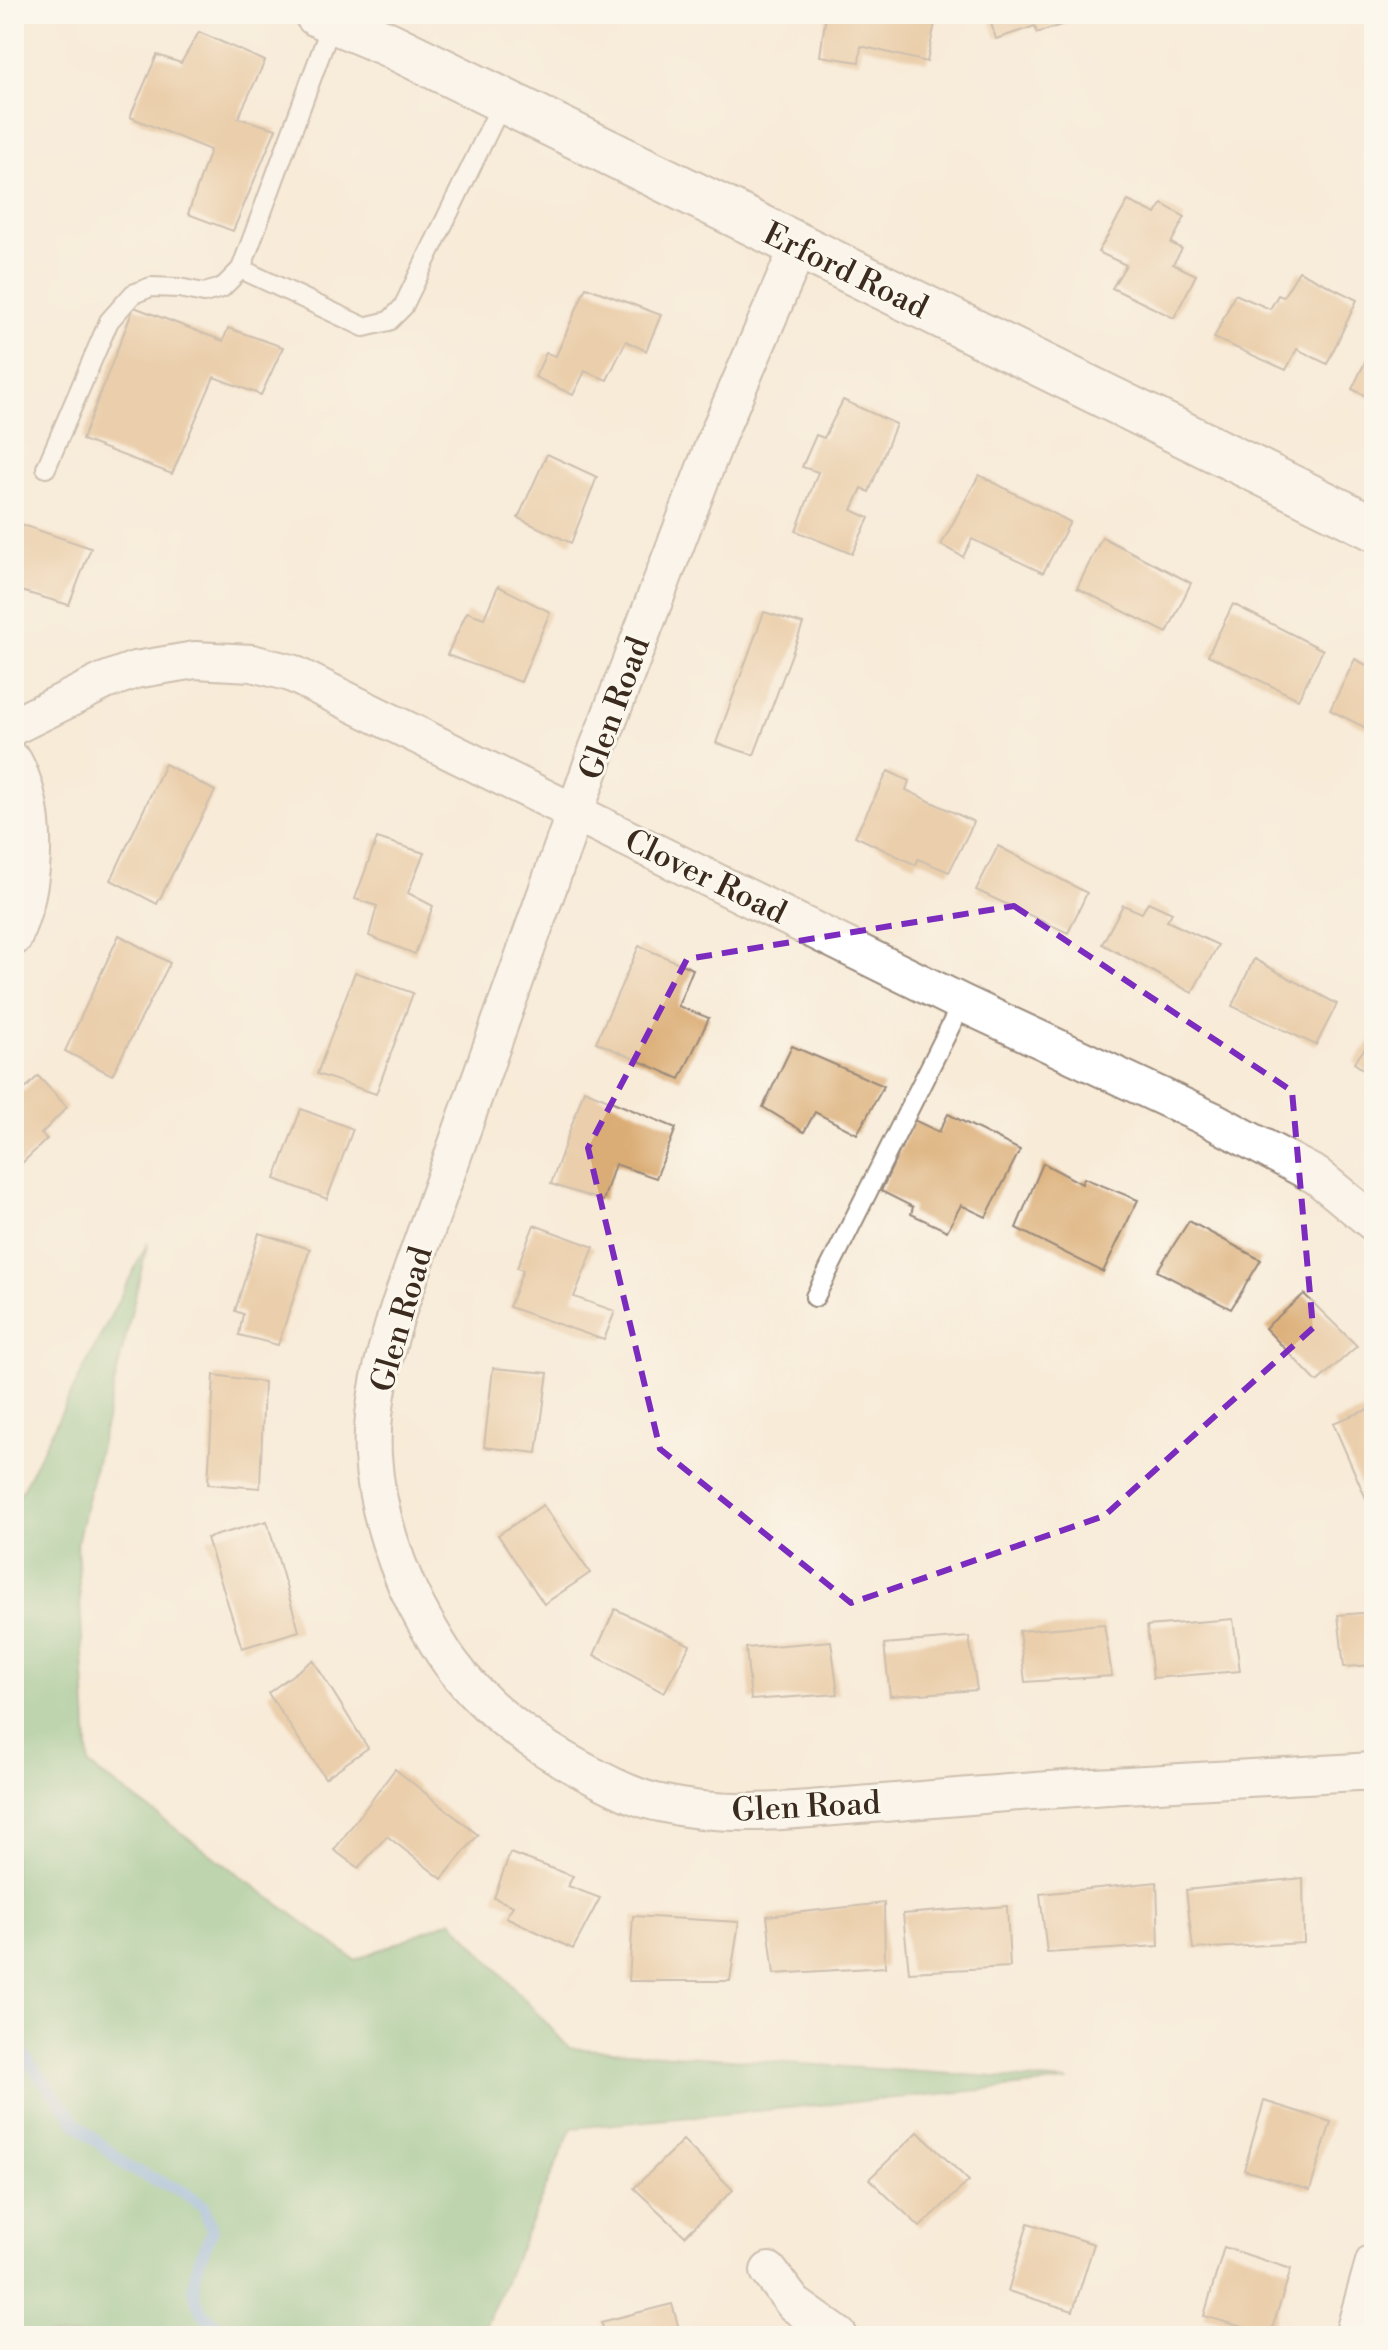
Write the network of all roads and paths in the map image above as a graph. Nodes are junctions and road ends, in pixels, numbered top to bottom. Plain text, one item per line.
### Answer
1 (325, 17) edge
2 (503, 101) junction
3 (799, 246) junction
4 (241, 269) junction
5 (46, 468) dead end
6 (1374, 528) edge
7 (14, 726) edge
8 (14, 762) edge
9 (576, 811) junction
10 (14, 937) edge
11 (962, 1003) junction
12 (1374, 1223) edge
13 (815, 1297) dead end
14 (1374, 1771) edge
15 (1374, 2262) edge
16 (769, 2271) dead end
17 (839, 2336) edge
18 (1353, 2336) edge

1 - 2 street, Erford Road
1 - 4 lane
2 - 3 street, Erford Road
2 - 4 lane
3 - 6 street, Erford Road
3 - 9 street, Glen Road
4 - 5 lane
7 - 9 street, Clover Road
8 - 10 street
9 - 11 street, Clover Road
9 - 14 street, Glen Road
11 - 12 street, Clover Road
11 - 13 lane
15 - 18 street
16 - 17 street

